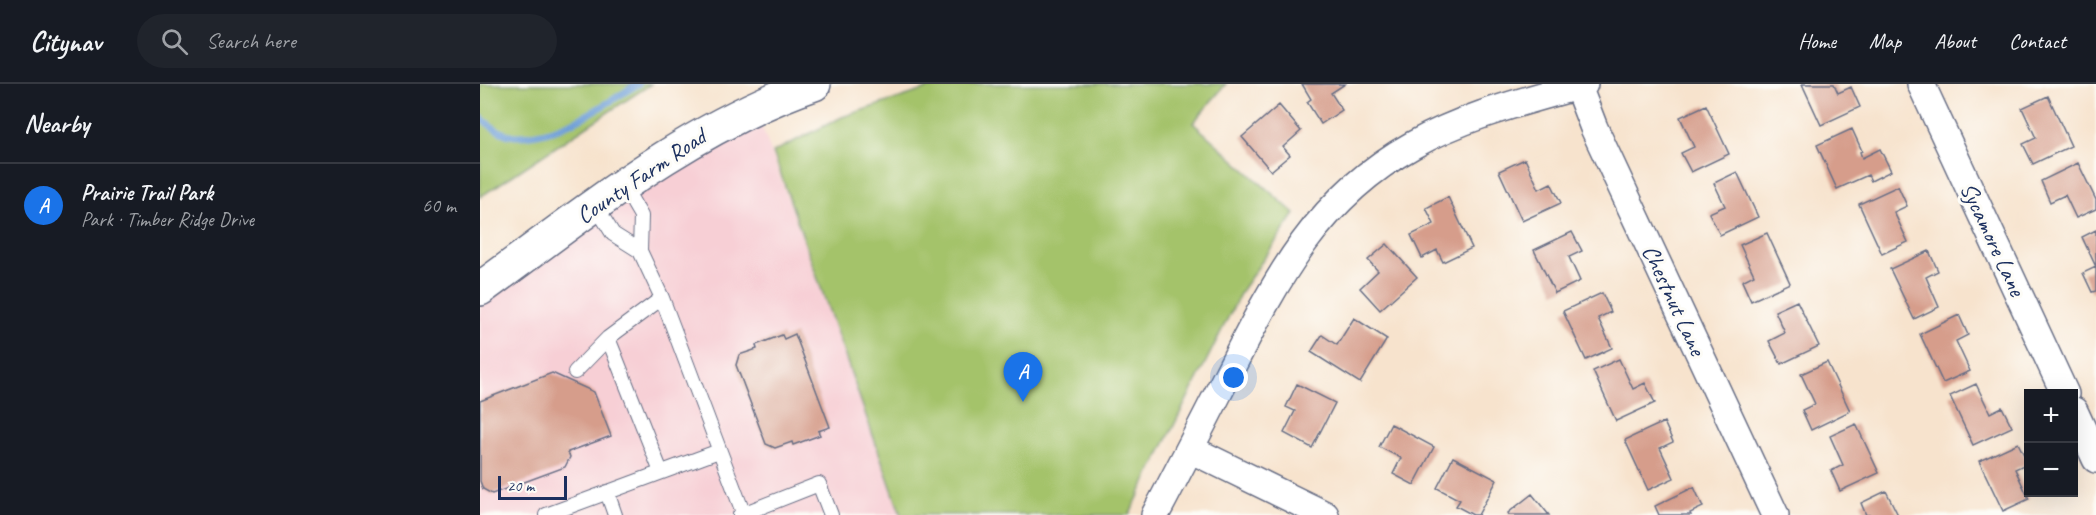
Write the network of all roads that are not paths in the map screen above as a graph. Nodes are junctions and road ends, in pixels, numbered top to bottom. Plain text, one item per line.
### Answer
1 (814, 84) edge
2 (1921, 84) edge
3 (1580, 85) edge
4 (623, 184) junction
5 (595, 205) junction
6 (640, 251) junction
7 (480, 289) edge
8 (662, 298) junction
9 (608, 338) junction
10 (575, 372) dead end
11 (2063, 389) edge
12 (2078, 421) edge
13 (1190, 448) junction
14 (719, 451) junction
15 (2096, 459) edge
16 (661, 472) junction
17 (606, 492) junction
18 (742, 514) edge
19 (546, 515) edge
20 (615, 515) edge
21 (831, 515) edge
22 (1155, 515) edge
23 (1325, 515) edge
24 (1775, 515) edge

1 - 4 main road, County Farm Road
2 - 11 street, Sycamore Lane
3 - 13 street
3 - 24 street, Chestnut Lane
4 - 5 main road, County Farm Road
4 - 6 lane
5 - 6 lane
5 - 7 main road, County Farm Road
6 - 8 lane
8 - 9 lane
8 - 14 lane
9 - 10 lane
9 - 16 lane
12 - 15 street
13 - 22 street
13 - 23 street
14 - 16 lane
14 - 18 lane
16 - 17 lane
17 - 19 lane
17 - 20 lane
18 - 21 lane

